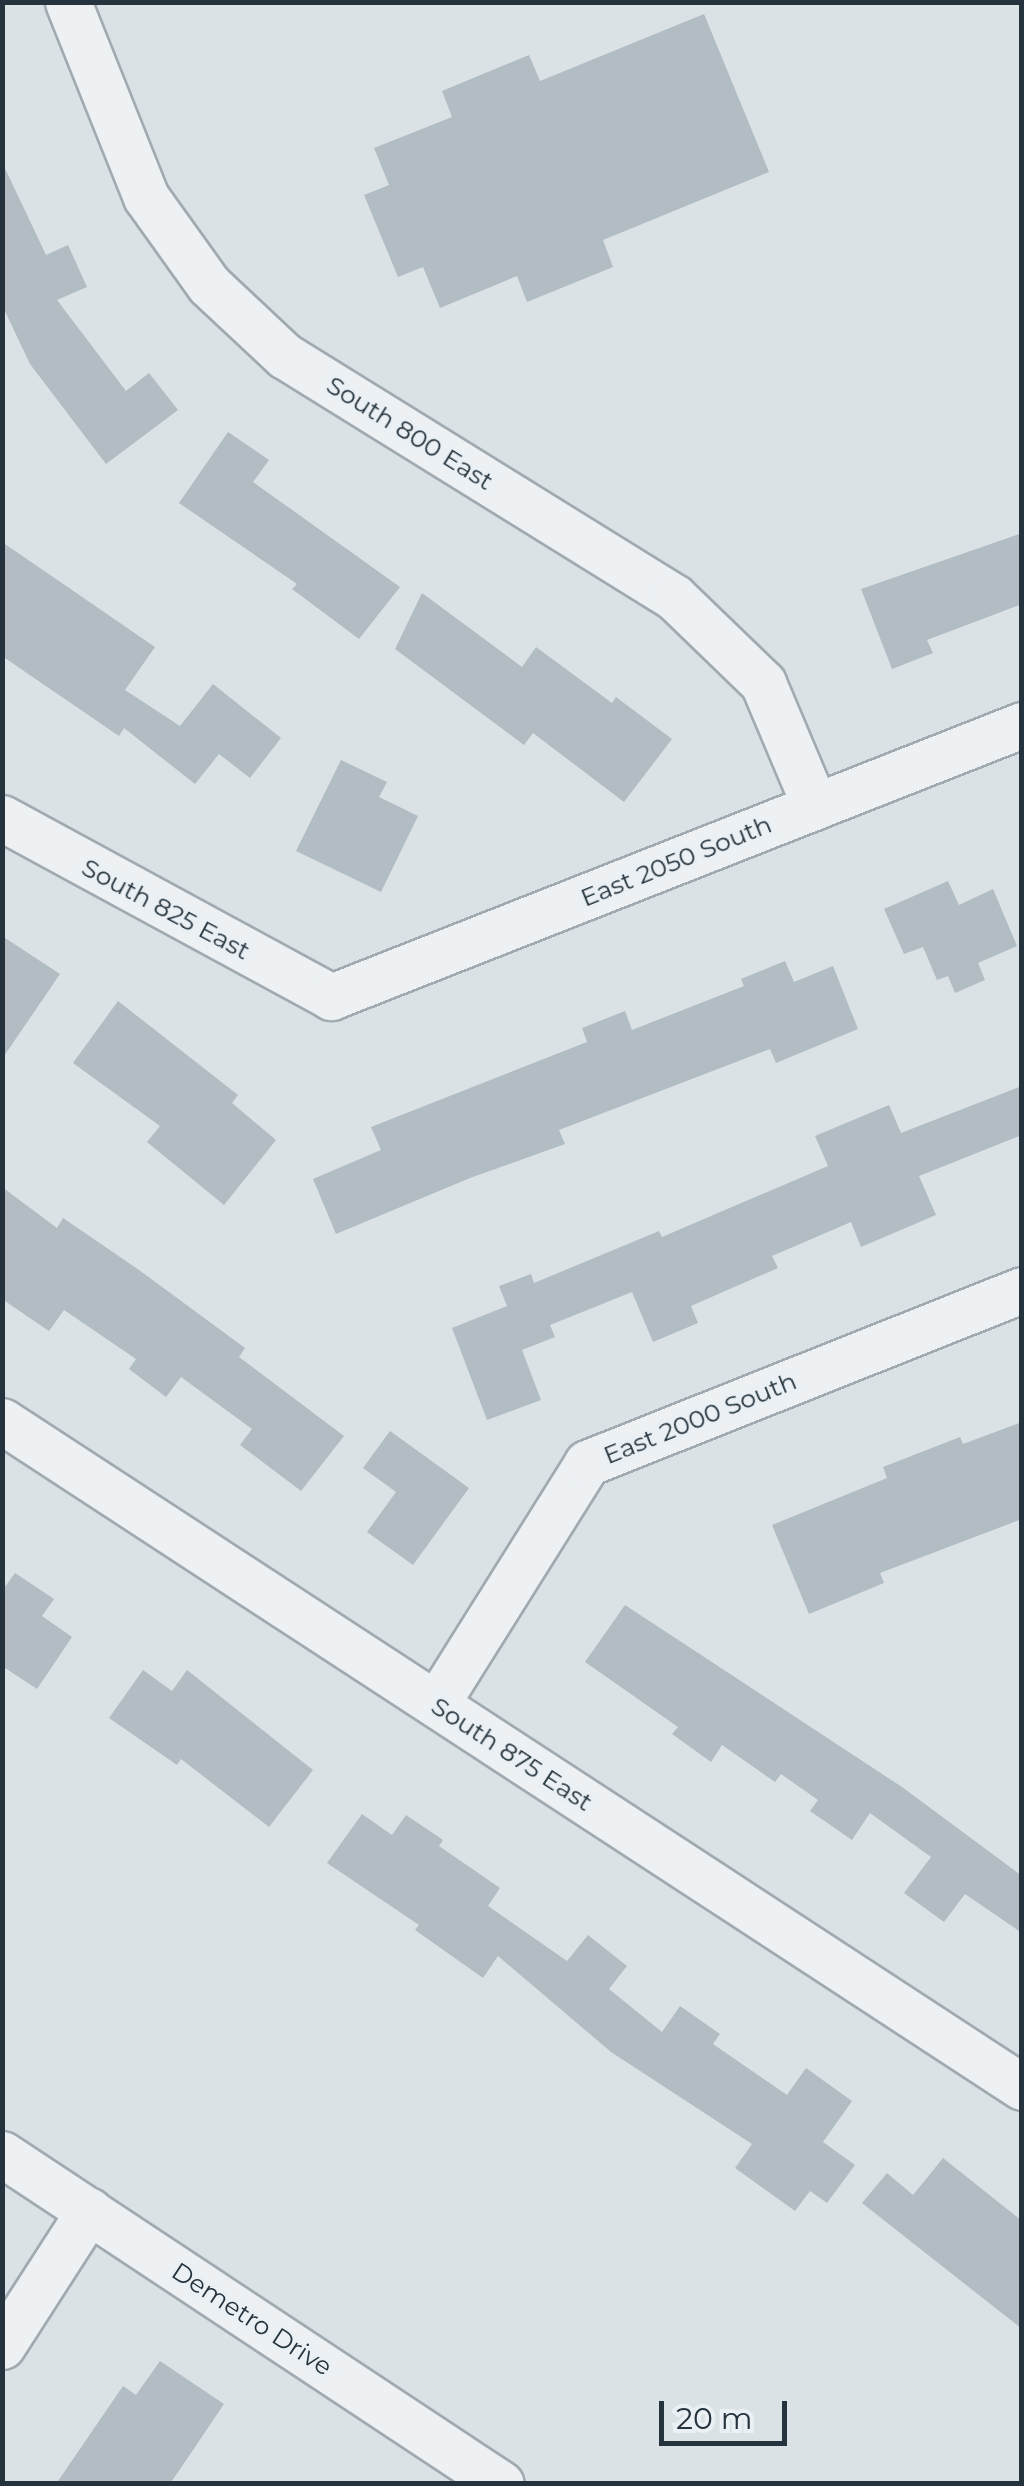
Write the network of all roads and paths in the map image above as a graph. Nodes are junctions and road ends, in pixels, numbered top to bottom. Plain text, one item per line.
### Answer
1 (68, 2) edge
2 (1022, 724) edge
3 (815, 806) junction
4 (2, 818) edge
5 (331, 997) joint
6 (1022, 1290) edge
7 (2, 1420) edge
8 (436, 1704) junction
9 (1022, 2087) edge
10 (2, 2154) edge
11 (88, 2211) junction
12 (2, 2346) edge
13 (501, 2484) edge

1 - 3 street, South 800 East
2 - 3 street, East 2050 South
3 - 5 street, East 2050 South
4 - 5 street, South 825 East
6 - 8 street, East 2000 South
7 - 8 street, South 875 East
8 - 9 street, South 875 East
10 - 11 street, Demetro Drive
11 - 12 street
11 - 13 street, Demetro Drive

